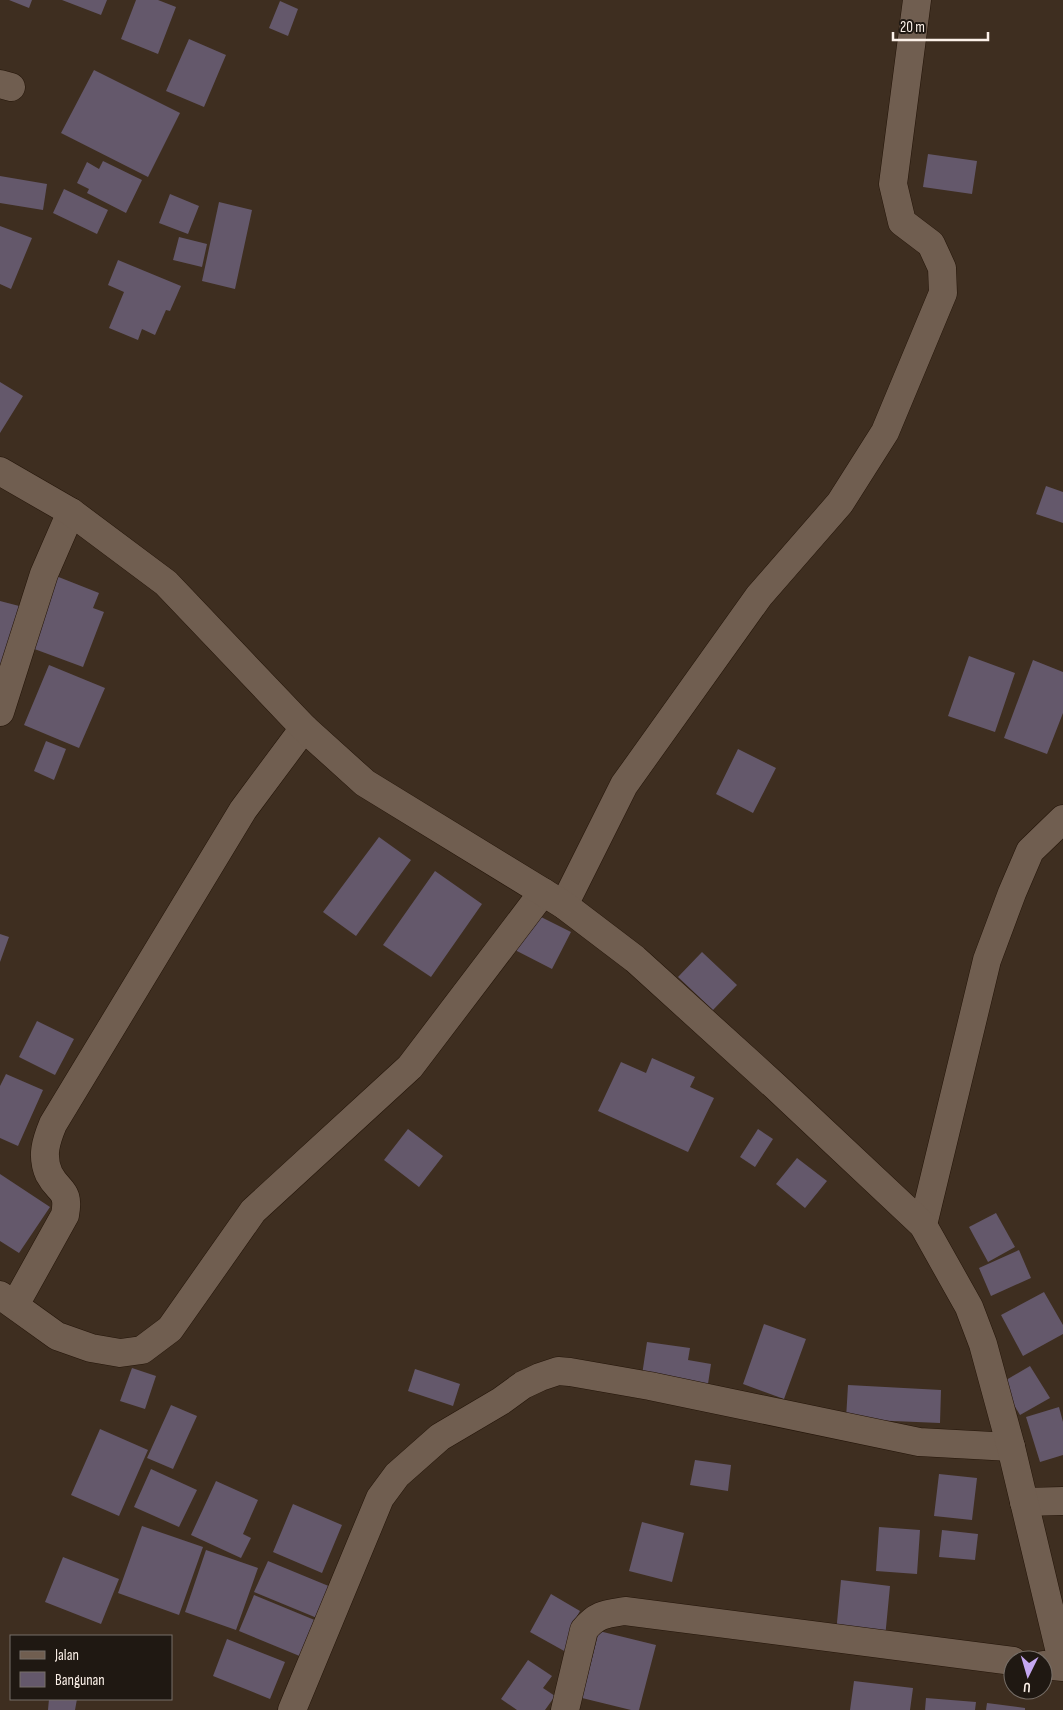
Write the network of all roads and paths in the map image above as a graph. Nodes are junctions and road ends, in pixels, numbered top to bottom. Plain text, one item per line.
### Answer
1 (917, 0) edge
2 (0, 471) edge
3 (71, 512) junction
4 (0, 712) edge
5 (304, 728) junction
6 (1063, 819) edge
7 (554, 899) junction
8 (923, 1225) junction
9 (7, 1300) edge
10 (1011, 1447) junction
11 (1024, 1502) junction
12 (1063, 1502) edge
13 (1003, 1660) edge
14 (1063, 1666) edge
15 (292, 1710) edge
16 (565, 1710) edge

1 - 7 street
2 - 3 street
3 - 4 street
3 - 5 street
5 - 7 street
5 - 9 street
6 - 8 street
7 - 8 street
7 - 9 street
8 - 10 street
10 - 11 street
10 - 15 street
11 - 12 street
11 - 14 street
13 - 16 street

